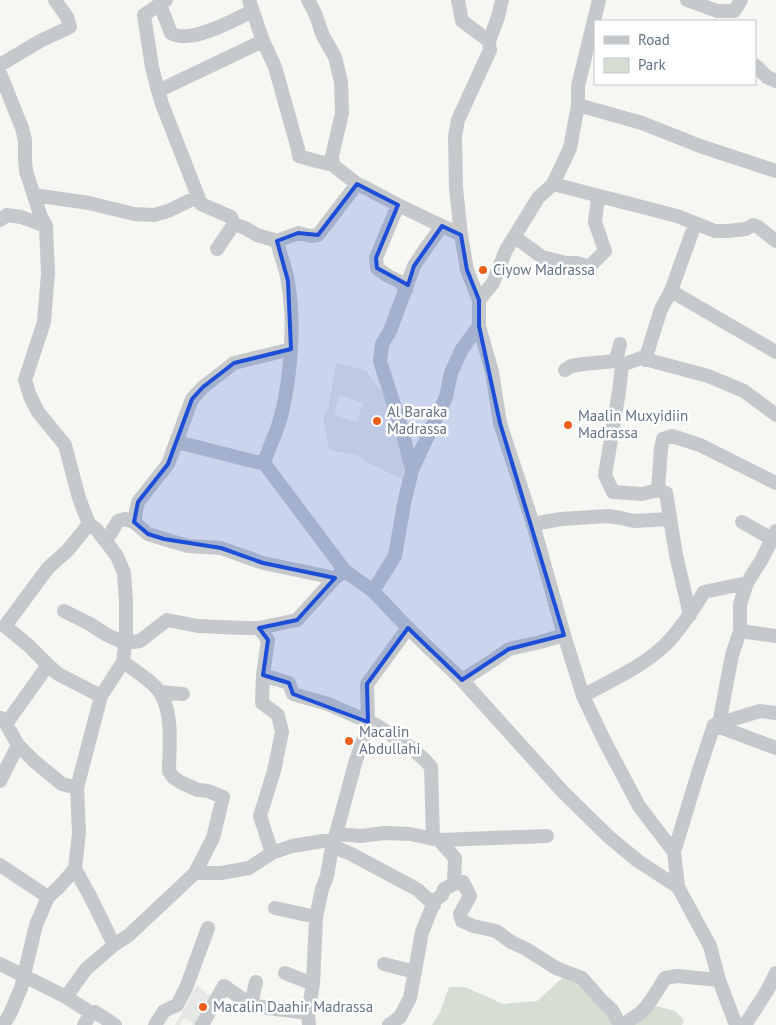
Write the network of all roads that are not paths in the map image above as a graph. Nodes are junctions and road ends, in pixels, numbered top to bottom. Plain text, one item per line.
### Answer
1 (55, 0) edge
2 (308, 0) edge
3 (458, 0) edge
4 (502, 0) edge
5 (599, 0) edge
6 (687, 0) edge
7 (741, 0) edge
8 (163, 2) edge
9 (251, 6) edge
10 (596, 20) edge
11 (593, 35) edge
12 (263, 41) junction
13 (489, 41) junction
14 (0, 65) edge
15 (756, 66) edge
16 (0, 73) edge
17 (776, 81) edge
18 (158, 91) junction
19 (578, 105) junction
20 (333, 165) junction
21 (776, 171) edge
22 (357, 184) junction
23 (553, 184) junction
24 (34, 195) junction
25 (598, 196) junction
26 (197, 197) junction
27 (398, 205) junction
28 (0, 220) edge
29 (234, 224) junction
30 (695, 224) junction
31 (46, 226) junction
32 (442, 226) junction
33 (461, 235) junction
34 (515, 237) junction
35 (277, 241) junction
36 (776, 241) edge
37 (217, 249) dead end
38 (406, 290) junction
39 (671, 291) junction
40 (479, 300) junction
41 (479, 326) junction
42 (620, 344) dead end
43 (291, 349) junction
44 (776, 352) edge
45 (645, 360) junction
46 (619, 363) junction
47 (565, 370) dead end
48 (776, 414) edge
49 (177, 442) junction
50 (264, 463) junction
51 (412, 470) junction
52 (776, 483) edge
53 (658, 490) junction
54 (670, 519) junction
55 (134, 522) junction
56 (742, 522) dead end
57 (89, 524) junction
58 (533, 524) junction
59 (774, 535) edge
60 (106, 541) junction
61 (340, 575) junction
62 (747, 583) junction
63 (373, 591) junction
64 (64, 611) dead end
65 (690, 615) junction
66 (259, 628) junction
67 (408, 628) junction
68 (740, 631) junction
69 (564, 636) junction
70 (776, 636) edge
71 (126, 643) junction
72 (123, 662) junction
73 (48, 665) junction
74 (263, 675) junction
75 (462, 680) junction
76 (160, 692) junction
77 (182, 694) dead end
78 (101, 696) junction
79 (583, 696) junction
80 (776, 713) edge
81 (3, 721) edge
82 (368, 722) junction
83 (717, 724) junction
84 (18, 745) junction
85 (776, 748) edge
86 (0, 781) edge
87 (77, 788) junction
88 (547, 836) dead end
89 (436, 840) junction
90 (334, 841) junction
91 (674, 852) junction
92 (272, 853) junction
93 (0, 865) edge
94 (75, 869) junction
95 (195, 873) junction
96 (454, 884) junction
97 (678, 887) junction
98 (48, 896) junction
99 (434, 905) junction
100 (275, 908) dead end
101 (316, 917) junction
102 (208, 928) dead end
103 (114, 945) junction
104 (0, 964) edge
105 (384, 964) dead end
106 (285, 972) dead end
107 (415, 972) junction
108 (776, 973) edge
109 (24, 977) junction
110 (719, 980) junction
111 (256, 982) dead end
112 (312, 984) junction
113 (66, 997) junction
114 (251, 1005) junction
115 (88, 1019) edge
116 (309, 1019) edge
117 (3, 1025) edge
118 (115, 1025) edge
119 (154, 1025) edge
120 (202, 1025) edge
121 (389, 1025) edge
122 (622, 1025) edge
123 (736, 1025) edge
124 (745, 1025) edge

1 - 14 street
2 - 20 street
3 - 13 street
4 - 13 street
5 - 10 street
6 - 7 street
8 - 9 street
8 - 18 street
9 - 12 street
11 - 19 street
12 - 18 street
12 - 20 street
13 - 33 street
15 - 17 street
16 - 24 street
18 - 26 street
19 - 21 street
19 - 23 street
20 - 22 street
22 - 27 street
22 - 35 street
23 - 25 street
23 - 34 street
24 - 26 street
24 - 31 street
25 - 30 street
25 - 34 street
26 - 29 street
27 - 32 street
27 - 38 street
28 - 31 street
29 - 35 street
29 - 37 street
30 - 36 street
30 - 39 street
31 - 57 street
32 - 33 street
32 - 38 street
33 - 40 street
34 - 40 street
35 - 43 street
38 - 51 street
39 - 44 street
39 - 45 street
40 - 41 street
41 - 51 street
41 - 58 street
42 - 46 street
43 - 49 street
43 - 50 street
45 - 46 street
45 - 48 street
46 - 47 street
46 - 53 street
49 - 50 street
49 - 55 street
50 - 61 street
51 - 63 street
52 - 53 street
53 - 54 street
54 - 58 street
54 - 65 street
55 - 60 street
55 - 61 street
56 - 59 street
57 - 60 street
57 - 73 street
58 - 69 street
59 - 62 street
60 - 71 street
61 - 63 street
61 - 66 street
62 - 65 street
62 - 68 street
63 - 67 street
64 - 71 street
65 - 79 street
66 - 71 street
66 - 74 street
67 - 75 street
67 - 82 street
68 - 70 street
68 - 83 street
69 - 75 street
69 - 79 street
71 - 72 street
72 - 76 street
72 - 78 street
73 - 78 street
73 - 81 street
74 - 82 street
74 - 92 street
75 - 97 street
76 - 77 street
76 - 95 street
78 - 87 street
79 - 91 street
80 - 83 street
81 - 84 street
82 - 89 street
82 - 90 street
83 - 85 street
83 - 91 street
84 - 86 street
84 - 87 street
87 - 94 street
88 - 89 street
89 - 90 street
89 - 96 street
90 - 92 street
90 - 99 street
90 - 101 street
91 - 97 street
92 - 95 street
93 - 98 street
94 - 98 street
94 - 103 street
95 - 103 street
96 - 99 street
96 - 122 street
97 - 110 street
98 - 109 street
99 - 107 street
100 - 101 street
101 - 112 street
102 - 119 street
103 - 113 street
104 - 109 street
105 - 107 street
106 - 112 street
107 - 121 street
108 - 124 street
109 - 113 street
109 - 117 street
110 - 122 street
110 - 123 street
111 - 114 street
112 - 116 street
113 - 115 street
114 - 116 street
114 - 120 street
115 - 118 street

